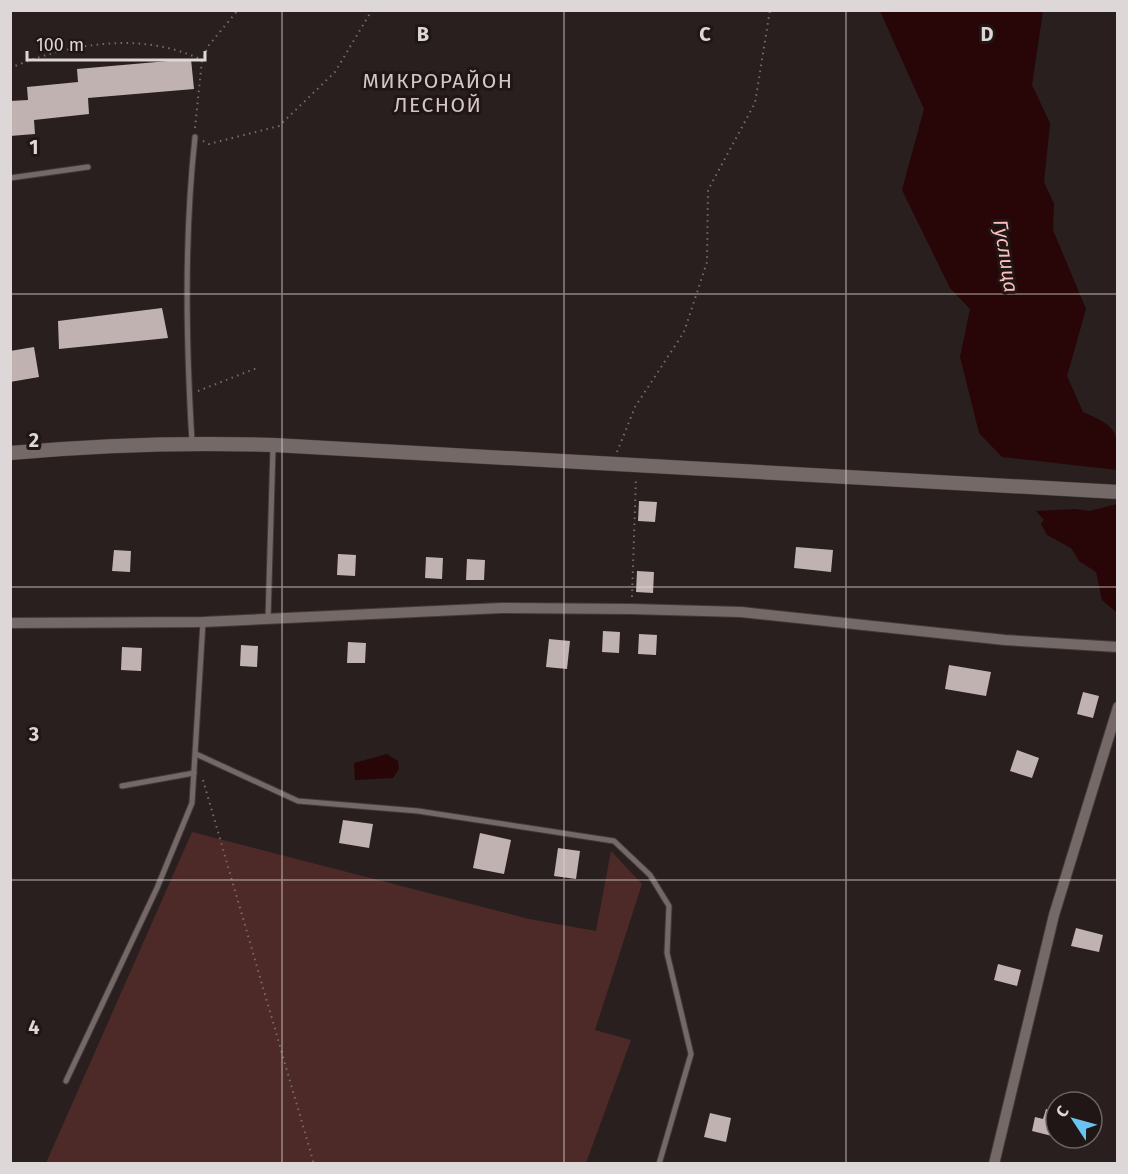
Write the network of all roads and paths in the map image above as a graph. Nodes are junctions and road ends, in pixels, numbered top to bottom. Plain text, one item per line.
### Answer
1 (238, 10) edge
2 (372, 10) edge
3 (770, 10) edge
4 (202, 60) junction
5 (10, 68) edge
6 (195, 137) junction
7 (88, 167) dead end
8 (10, 178) edge
9 (257, 368) dead end
10 (189, 392) junction
11 (192, 442) junction
12 (273, 445) junction
13 (10, 453) edge
14 (613, 463) junction
15 (636, 465) junction
16 (1118, 492) edge
17 (631, 609) junction
18 (268, 620) junction
19 (203, 622) junction
20 (10, 623) edge
21 (1118, 647) edge
22 (1118, 707) edge
23 (196, 754) junction
24 (194, 773) junction
25 (202, 777) dead end
26 (122, 786) dead end
27 (66, 1081) dead end
28 (314, 1164) edge
29 (659, 1164) edge
30 (994, 1164) edge

1 - 4 path
2 - 6 path
3 - 14 path
4 - 5 path
4 - 6 path
6 - 10 lane
7 - 8 lane
9 - 10 path
10 - 11 lane
11 - 12 main road
11 - 13 main road
12 - 14 main road
12 - 18 lane
14 - 15 main road
15 - 16 main road
15 - 17 path
17 - 18 street
17 - 21 street
18 - 19 street
19 - 20 street
19 - 23 lane
22 - 30 street
23 - 24 lane
23 - 29 lane
24 - 26 lane
24 - 27 lane
25 - 28 path

